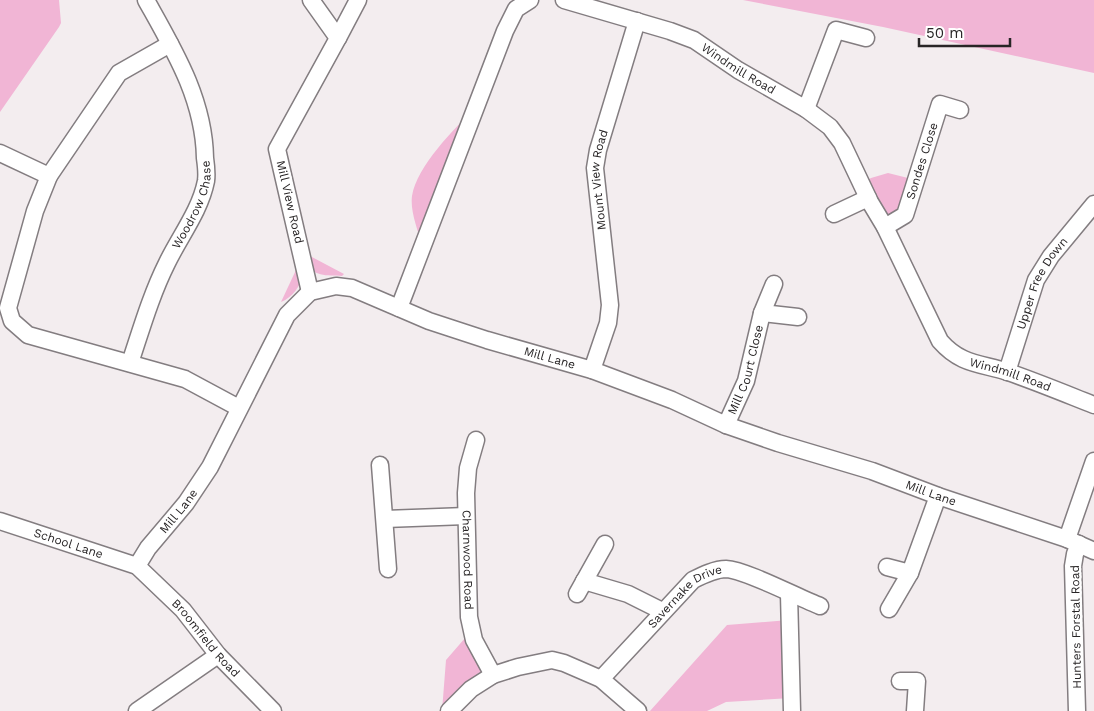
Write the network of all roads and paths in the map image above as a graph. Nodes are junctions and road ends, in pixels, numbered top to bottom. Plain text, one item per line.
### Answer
1 (146, 0) edge
2 (311, 0) edge
3 (358, 0) edge
4 (530, 0) edge
5 (564, 0) edge
6 (637, 21) junction
7 (338, 38) junction
8 (866, 38) dead end
9 (170, 44) junction
10 (806, 109) junction
11 (960, 110) dead end
12 (0, 153) edge
13 (49, 176) junction
14 (868, 198) junction
15 (1094, 204) edge
16 (834, 214) dead end
17 (885, 227) junction
18 (774, 284) dead end
19 (310, 292) junction
20 (399, 308) junction
21 (762, 313) junction
22 (798, 317) dead end
23 (130, 363) junction
24 (592, 370) junction
25 (1007, 372) junction
26 (1094, 405) edge
27 (239, 408) junction
28 (726, 425) junction
29 (476, 440) dead end
30 (1094, 461) edge
31 (380, 466) dead end
32 (938, 496) junction
33 (466, 516) junction
34 (385, 519) junction
35 (0, 521) edge
36 (605, 544) dead end
37 (1080, 545) edge
38 (137, 566) junction
39 (887, 567) dead end
40 (388, 570) dead end
41 (910, 573) junction
42 (789, 594) junction
43 (820, 606) dead end
44 (889, 609) dead end
45 (662, 612) junction
46 (218, 655) junction
47 (493, 675) junction
48 (601, 678) junction
49 (900, 681) dead end
50 (137, 711) edge
51 (273, 711) edge
52 (449, 711) edge
53 (638, 711) edge
54 (792, 711) edge
55 (915, 711) edge
56 (1078, 711) edge

1 - 9 street, Woodrow Chase
2 - 7 street
3 - 7 street, Mill View Road
4 - 20 street
5 - 6 street, Windmill Road
6 - 10 street, Windmill Road
6 - 24 street, Mount View Road
7 - 19 street, Mill View Road
8 - 10 street
9 - 13 street
9 - 23 street, Woodrow Chase
10 - 14 street, Windmill Road
11 - 17 street, Sondes Close
12 - 13 street
13 - 23 street
14 - 16 street
14 - 17 street, Windmill Road
15 - 25 street, Upper Free Down
17 - 25 street, Windmill Road
18 - 21 street, Mill Court Close
19 - 20 street, Mill Lane
19 - 27 street, Mill Lane
20 - 24 street, Mill Lane
21 - 22 street, Mill Court Close
21 - 28 street, Mill Court Close
23 - 27 street
24 - 28 street, Mill Lane
25 - 26 street, Windmill Road
27 - 38 street, Mill Lane
28 - 32 street, Mill Lane
29 - 33 street, Charnwood Road
30 - 37 street, Hunters Forstal Road
31 - 34 street
32 - 37 street, Mill Lane
32 - 41 street
33 - 34 street
33 - 47 street, Charnwood Road
34 - 40 street
35 - 38 street, School Lane
36 - 45 street
37 - 56 street, Hunters Forstal Road
38 - 46 street, Broomfield Road
39 - 41 street
41 - 44 street
42 - 43 street, Savernake Drive
42 - 45 street, Savernake Drive
42 - 54 street
45 - 48 street, Savernake Drive
46 - 50 street
46 - 51 street, Broomfield Road
47 - 48 street
47 - 52 street
48 - 53 street
49 - 55 street

